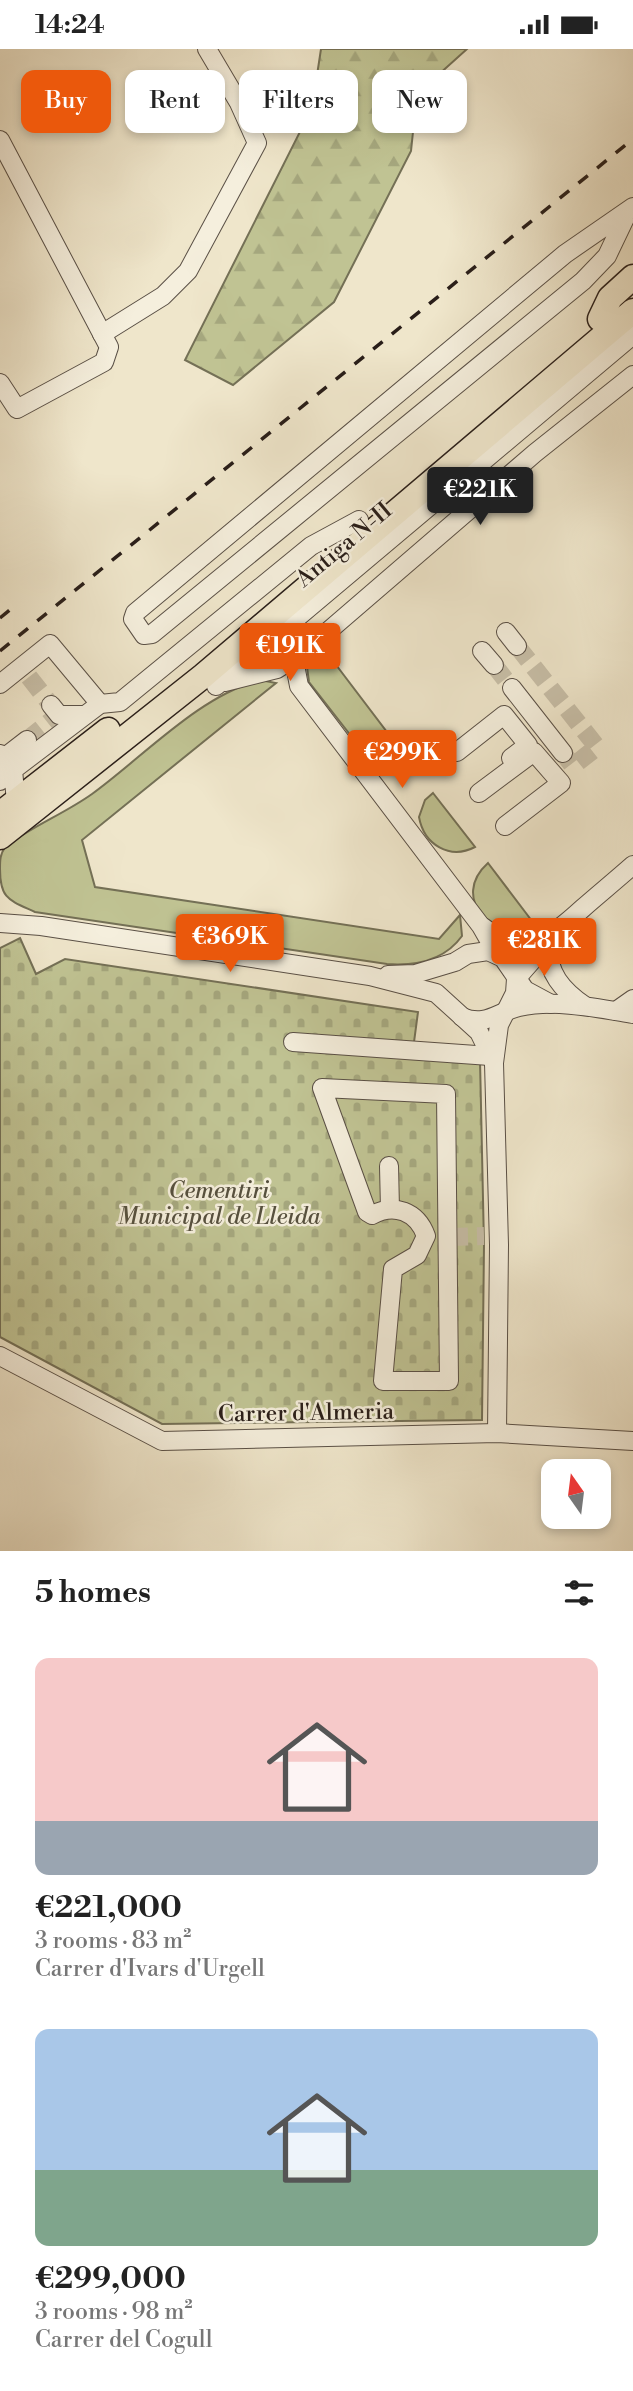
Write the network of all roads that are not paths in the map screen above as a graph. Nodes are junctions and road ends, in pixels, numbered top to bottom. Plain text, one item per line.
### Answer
1 (207, 49) edge
2 (0, 140) edge
3 (631, 209) edge
4 (633, 277) edge
5 (633, 293) edge
6 (633, 310) edge
7 (600, 319) junction
8 (102, 334) junction
9 (633, 335) edge
10 (633, 346) edge
11 (604, 359) junction
12 (633, 375) edge
13 (0, 383) edge
14 (359, 520) junction
15 (506, 632) dead end
16 (517, 646) tunnel mouth
17 (304, 652) junction
18 (257, 674) junction
19 (0, 684) edge
20 (216, 686) junction
21 (299, 686) junction
22 (512, 688) tunnel mouth
23 (100, 704) junction
24 (54, 713) tunnel mouth
25 (85, 715) junction
26 (27, 740) tunnel mouth
27 (457, 752) dead end
28 (563, 753) dead end
29 (3, 765) edge
30 (9, 819) edge
31 (505, 827) dead end
32 (633, 865) edge
33 (0, 908) edge
34 (476, 920) junction
35 (0, 923) edge
36 (22, 924) junction
37 (550, 938) junction
38 (497, 954) junction
39 (457, 960) junction
40 (370, 976) junction
41 (516, 979) junction
42 (633, 999) edge
43 (551, 1004) junction
44 (588, 1008) junction
45 (457, 1012) junction
46 (624, 1013) edge
47 (503, 1014) junction
48 (293, 1042) dead end
49 (492, 1059) junction
50 (389, 1166) dead end
51 (390, 1209) junction
52 (449, 1241) junction
53 (424, 1242) junction
54 (0, 1356) edge
55 (497, 1433) junction
56 (633, 1441) edge

1 - 8 street
2 - 8 street
3 - 3 street
4 - 7 highway
5 - 7 highway
6 - 30 highway
7 - 14 highway
8 - 13 street
9 - 11 street, Antiga N-II
10 - 11 street
11 - 20 street, Antiga N-II
12 - 17 street
14 - 23 street
14 - 30 highway
15 - 16 street
17 - 18 street
17 - 21 street
18 - 20 street
18 - 21 street
19 - 23 street
20 - 30 highway
21 - 34 street
22 - 28 street
23 - 25 street
24 - 25 street
25 - 29 street
26 - 29 street
27 - 31 street
29 - 30 street
32 - 37 street
33 - 36 street
34 - 37 street
34 - 38 street
34 - 39 street
35 - 36 street
36 - 40 street
37 - 38 street
37 - 41 street
37 - 44 street
38 - 39 street
38 - 41 street
39 - 40 street
39 - 45 street
40 - 45 street
41 - 43 street
41 - 47 street
42 - 46 street
43 - 44 street
43 - 47 street
44 - 46 street
45 - 47 street
45 - 49 street
47 - 49 street
48 - 49 street
49 - 55 street
50 - 51 street
51 - 52 street
51 - 53 street
52 - 53 street
52 - 53 street
54 - 55 street, Carrer d'Almeria
55 - 56 street, Carrer d'Almeria

